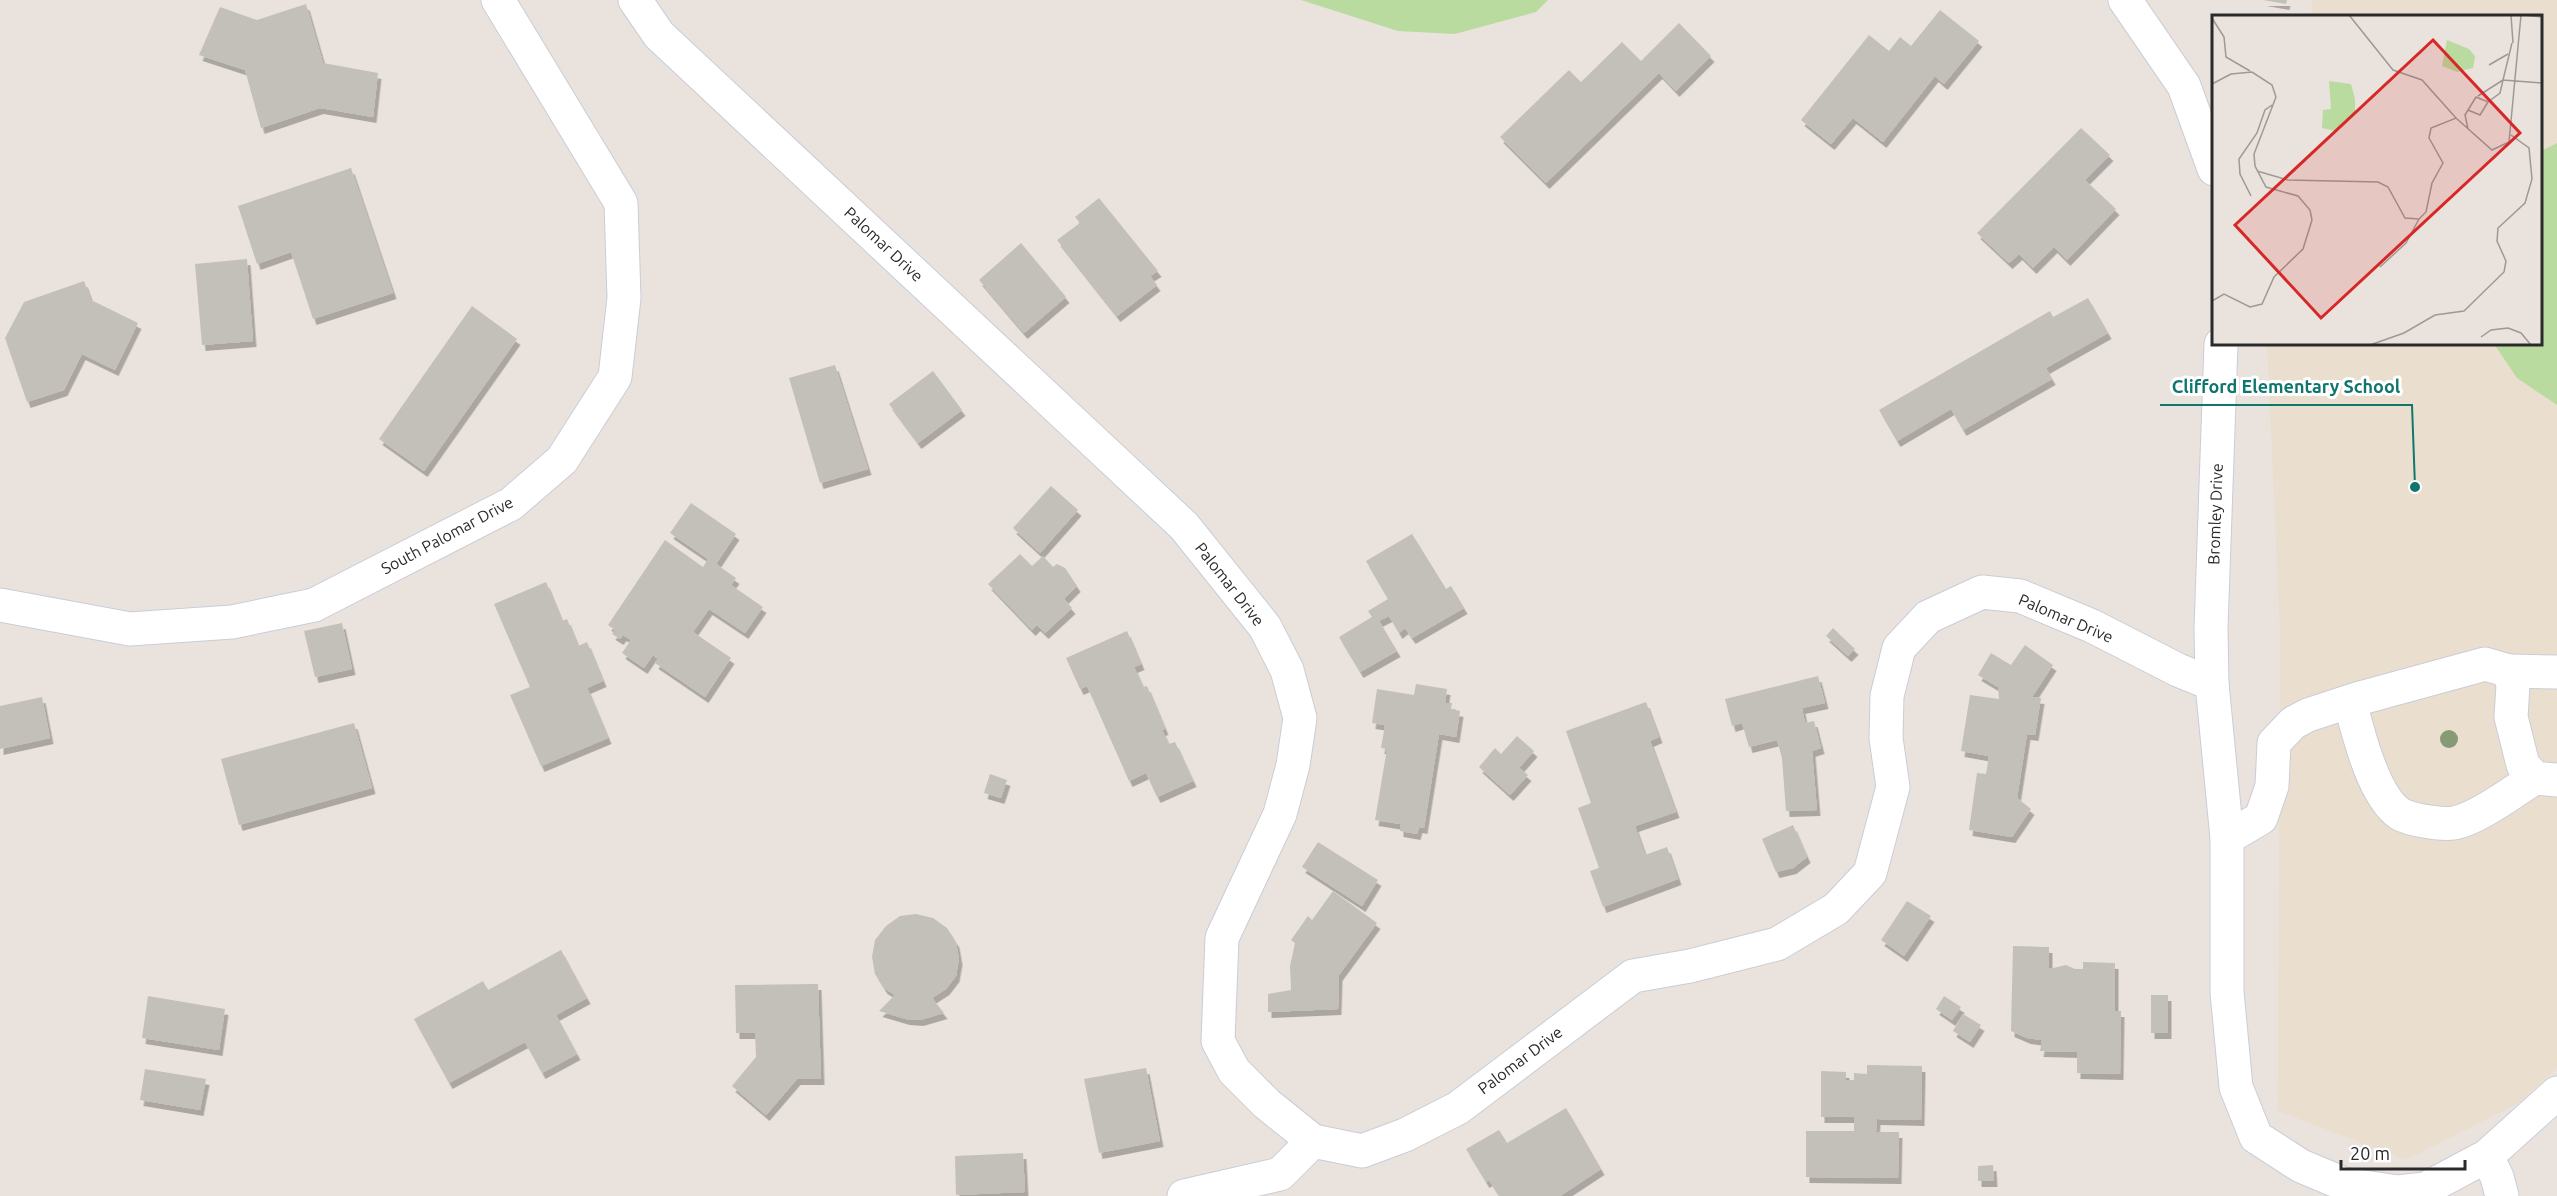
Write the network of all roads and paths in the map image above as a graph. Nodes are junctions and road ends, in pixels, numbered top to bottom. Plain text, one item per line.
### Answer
1 (498, 0) edge
2 (635, 0) edge
3 (2125, 0) edge
4 (2212, 163) edge
5 (2220, 345) edge
6 (0, 605) edge
7 (2509, 671) junction
8 (2557, 672) edge
9 (2212, 684) junction
10 (2350, 702) junction
11 (2546, 779) edge
12 (2227, 838) junction
13 (2557, 1093) edge
14 (1313, 1141) junction
15 (2487, 1156) junction
16 (1184, 1196) edge
17 (2502, 1196) edge

1 - 6 street, South Palomar Drive
2 - 14 street, Palomar Drive
3 - 4 street
5 - 9 street, Bromley Drive
7 - 8 street
7 - 10 street
7 - 11 street
9 - 12 street
9 - 14 street, Palomar Drive
10 - 11 street
10 - 12 street
12 - 15 street
13 - 15 street
14 - 16 street
15 - 17 street

